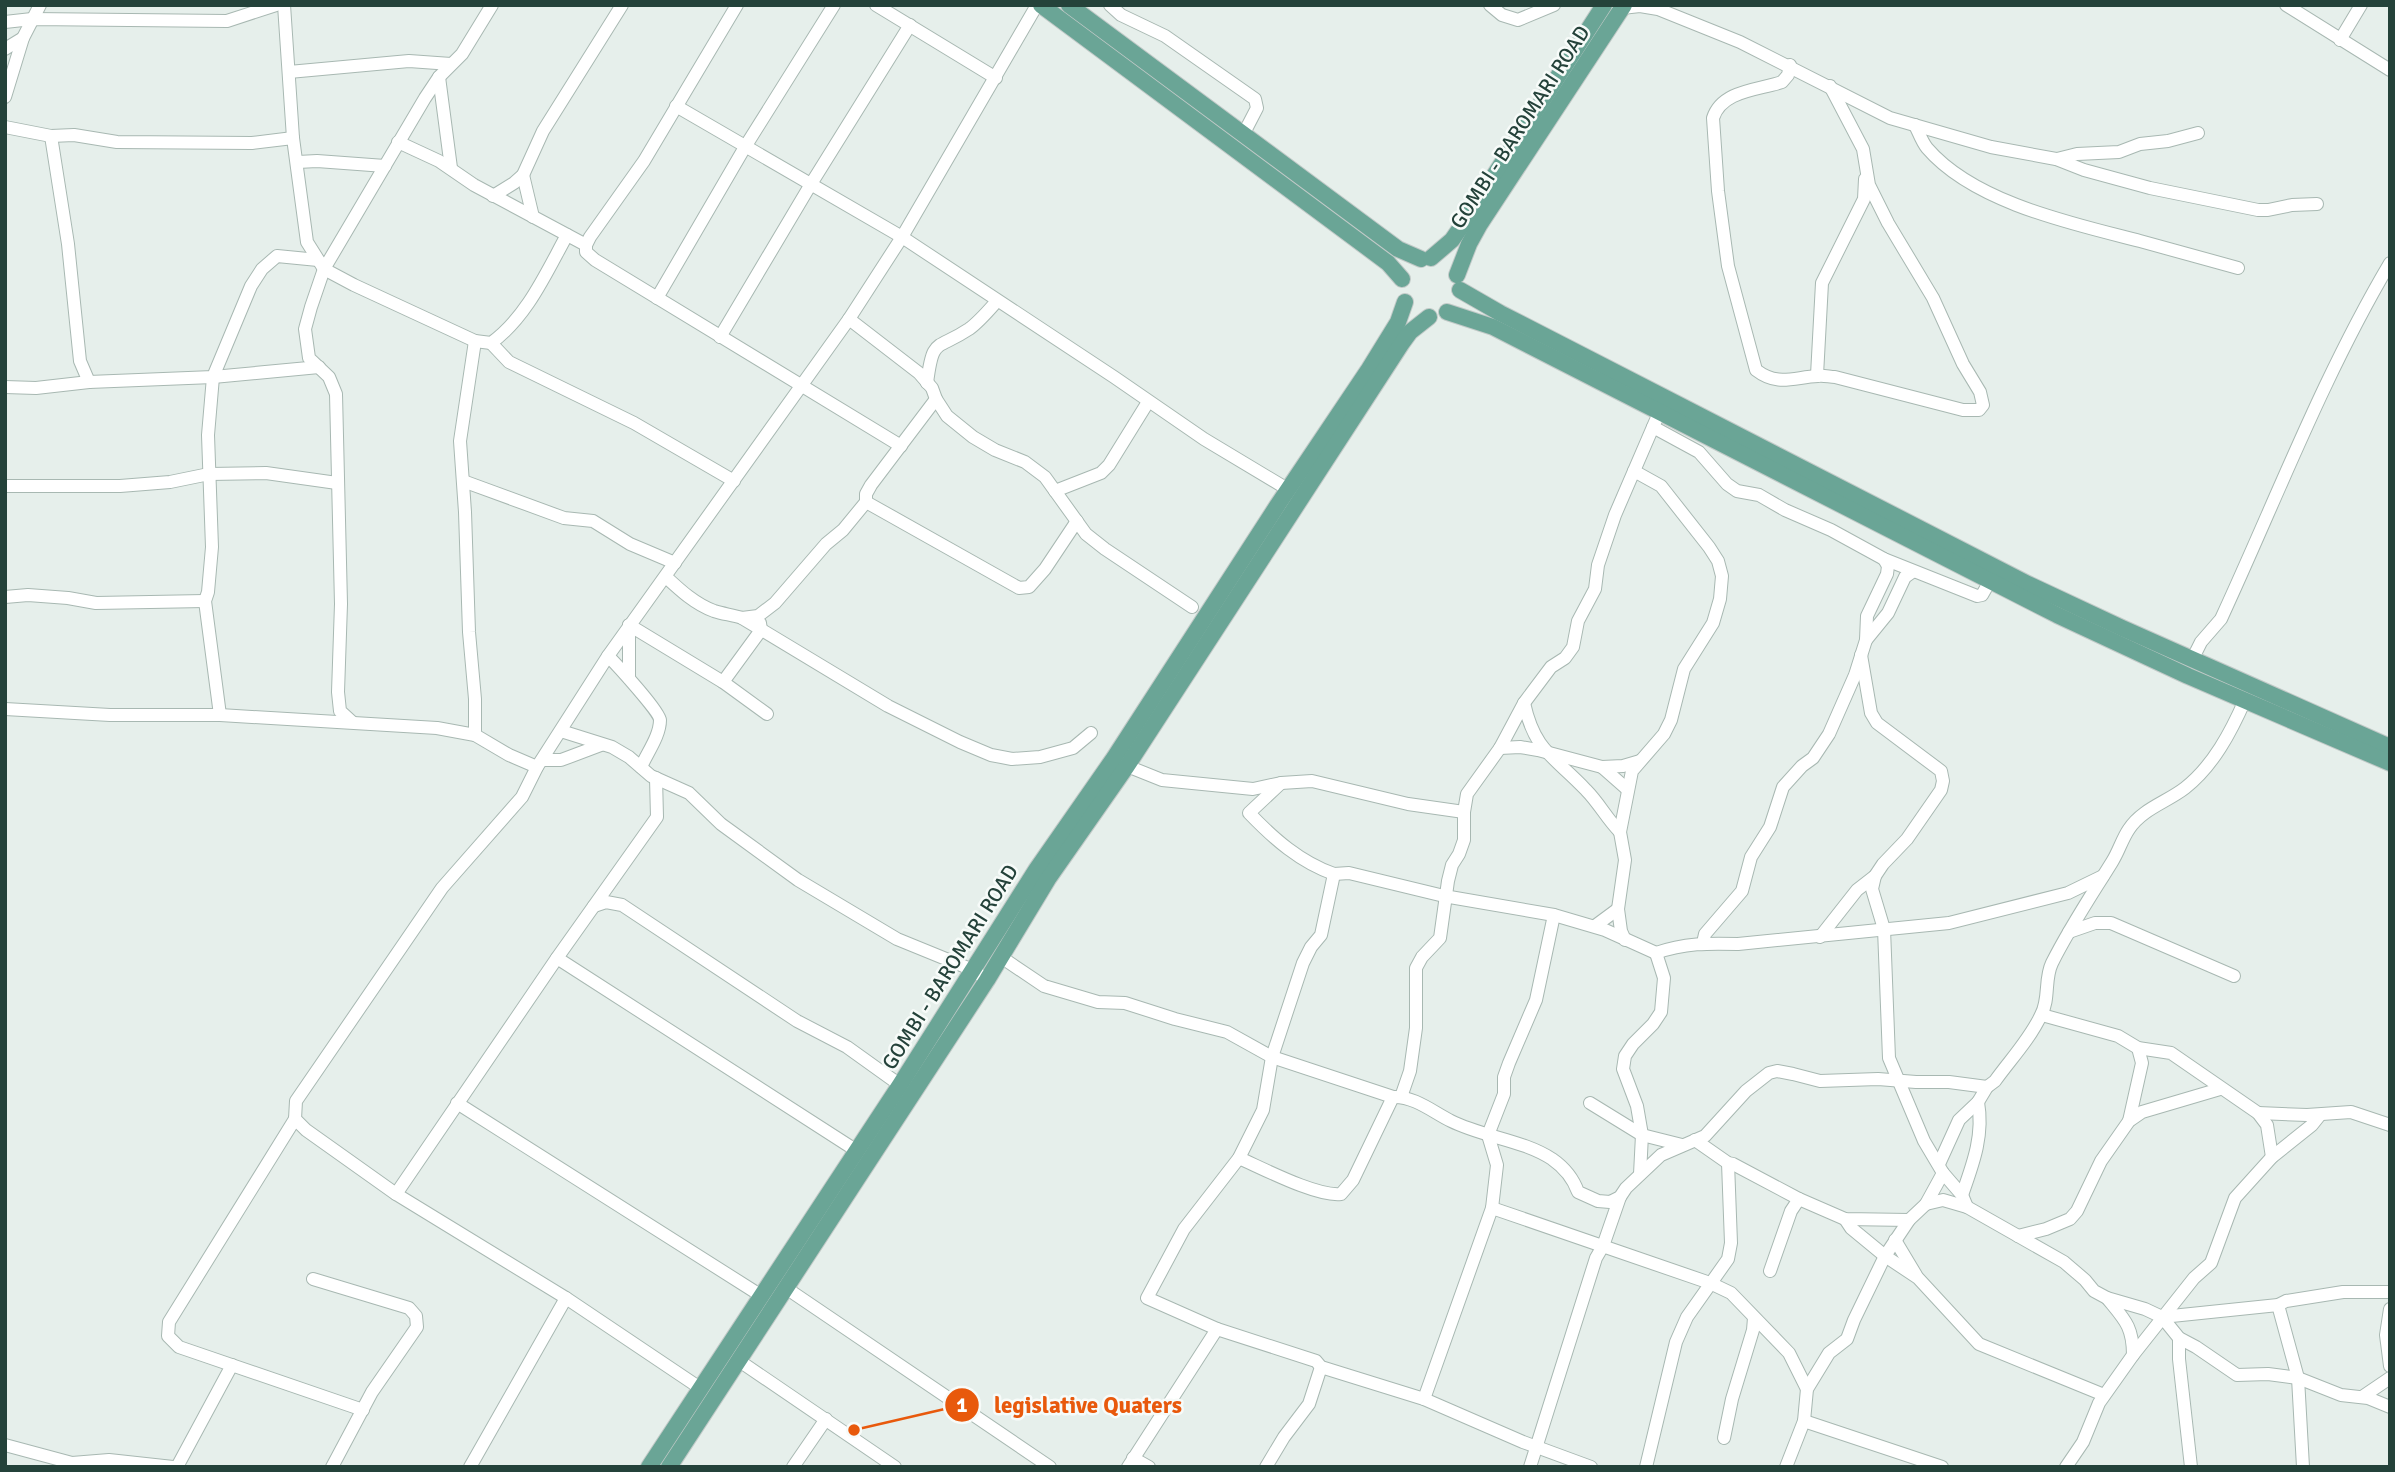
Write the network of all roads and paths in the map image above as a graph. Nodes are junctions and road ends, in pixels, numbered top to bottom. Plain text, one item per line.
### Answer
1 (40, 5) edge
2 (276, 5) edge
3 (284, 5) edge
4 (492, 5) edge
5 (622, 5) edge
6 (737, 5) edge
7 (834, 5) edge
8 (876, 5) edge
9 (1039, 5) edge
10 (1069, 5) edge
11 (1110, 5) edge
12 (1490, 5) edge
13 (1554, 5) edge
14 (1604, 5) edge
15 (2286, 5) edge
16 (2361, 5) edge
17 (1621, 6) edge
18 (899, 11) edge
19 (32, 19) junction
20 (5, 22) edge
21 (910, 26) junction
22 (23, 38) junction
23 (2340, 40) junction
24 (899, 43) junction
25 (5, 48) edge
26 (452, 64) junction
27 (1790, 65) junction
28 (2390, 70) edge
29 (289, 72) junction
30 (439, 77) junction
31 (996, 78) junction
32 (1830, 86) junction
33 (5, 97) edge
34 (676, 106) junction
35 (1915, 125) junction
36 (5, 127) edge
37 (2198, 133) dead end
38 (1242, 135) junction
39 (51, 136) junction
40 (293, 138) junction
41 (398, 142) junction
42 (745, 147) junction
43 (2056, 159) junction
44 (298, 162) junction
45 (385, 166) junction
46 (1866, 167) junction
47 (452, 168) junction
48 (523, 175) junction
49 (811, 184) junction
50 (493, 196) junction
51 (2316, 204) dead end
52 (533, 217) junction
53 (567, 235) junction
54 (902, 237) junction
55 (586, 245) junction
56 (1426, 258) junction
57 (2390, 262) edge
58 (321, 265) junction
59 (2238, 268) dead end
60 (1402, 279) junction
61 (1458, 282) junction
62 (657, 298) junction
63 (998, 301) junction
64 (1405, 302) junction
65 (1447, 312) junction
66 (1429, 317) junction
67 (849, 319) junction
68 (720, 337) junction
69 (475, 341) junction
70 (491, 343) junction
71 (319, 367) junction
72 (1817, 376) junction
73 (213, 377) junction
74 (89, 382) junction
75 (928, 383) junction
76 (803, 386) junction
77 (5, 387) edge
78 (936, 399) junction
79 (1148, 402) junction
80 (1656, 420) junction
81 (901, 446) junction
82 (1634, 471) junction
83 (209, 474) junction
84 (463, 481) junction
85 (734, 481) junction
86 (337, 483) junction
87 (5, 486) edge
88 (1055, 491) junction
89 (1295, 494) junction
90 (866, 502) junction
91 (1077, 521) junction
92 (1884, 559) junction
93 (675, 563) junction
94 (1912, 572) junction
95 (666, 577) junction
96 (1990, 581) junction
97 (5, 597) edge
98 (205, 601) junction
99 (1192, 607) dead end
100 (758, 616) junction
101 (742, 618) junction
102 (629, 625) junction
103 (761, 630) junction
104 (1866, 640) junction
105 (1861, 655) junction
106 (608, 656) junction
107 (2192, 660) junction
108 (629, 678) junction
109 (723, 681) junction
110 (2245, 700) junction
111 (1524, 703) junction
112 (5, 709) edge
113 (767, 714) dead end
114 (220, 715) junction
115 (352, 722) junction
116 (561, 731) junction
117 (1091, 733) dead end
118 (475, 735) junction
119 (601, 745) junction
120 (2390, 747) edge
121 (1500, 748) junction
122 (1545, 752) junction
123 (1640, 761) junction
124 (2390, 763) edge
125 (540, 764) junction
126 (641, 766) junction
127 (1127, 766) junction
128 (1602, 767) junction
129 (656, 778) junction
130 (1281, 783) junction
131 (1627, 789) junction
132 (1464, 811) junction
133 (1620, 832) junction
134 (1334, 874) junction
135 (1875, 876) junction
136 (2103, 876) junction
137 (2068, 892) junction
138 (2091, 894) junction
139 (1444, 896) junction
140 (594, 906) junction
141 (1618, 908) junction
142 (1554, 915) junction
143 (1595, 926) junction
144 (1884, 929) junction
145 (2069, 932) junction
146 (1821, 937) junction
147 (1625, 940) junction
148 (1703, 943) junction
149 (1656, 953) junction
150 (1001, 957) junction
151 (557, 958) junction
152 (973, 970) junction
153 (2234, 976) dead end
154 (986, 980) junction
155 (2042, 1015) junction
156 (2138, 1048) junction
157 (1272, 1057) junction
158 (1900, 1081) junction
159 (900, 1085) junction
160 (1987, 1087) junction
161 (2220, 1088) junction
162 (1397, 1097) junction
163 (1978, 1102) junction
164 (457, 1103) junction
165 (1590, 1103) dead end
166 (2258, 1113) junction
167 (2320, 1115) junction
168 (295, 1119) junction
169 (2129, 1121) junction
170 (2390, 1125) edge
171 (1488, 1135) junction
172 (1642, 1135) junction
173 (1689, 1142) junction
174 (857, 1151) junction
175 (2272, 1157) junction
176 (1239, 1158) junction
177 (1728, 1163) junction
178 (1941, 1168) junction
179 (1640, 1174) junction
180 (396, 1194) junction
181 (1620, 1197) junction
182 (1799, 1199) junction
183 (1964, 1201) junction
184 (1926, 1203) junction
185 (1492, 1208) junction
186 (1845, 1219) junction
187 (1909, 1220) junction
188 (2018, 1236) junction
189 (1895, 1240) junction
190 (1603, 1246) junction
191 (1885, 1256) junction
192 (1770, 1271) dead end
193 (1918, 1278) junction
194 (313, 1279) dead end
195 (1710, 1283) junction
196 (786, 1288) junction
197 (2390, 1292) edge
198 (760, 1296) junction
199 (566, 1298) junction
200 (2107, 1298) junction
201 (2278, 1305) junction
202 (2390, 1309) edge
203 (2162, 1317) junction
204 (1754, 1318) junction
205 (1217, 1329) junction
206 (2179, 1338) junction
207 (2133, 1354) junction
208 (738, 1360) junction
209 (232, 1365) junction
210 (2390, 1366) edge
211 (1321, 1367) junction
212 (2298, 1378) junction
213 (2390, 1378) edge
214 (700, 1388) junction
215 (1807, 1390) junction
216 (2104, 1395) junction
217 (2362, 1397) junction
218 (1423, 1399) junction
219 (2390, 1406) edge
220 (363, 1410) junction
221 (826, 1419) junction
222 (1804, 1421) junction
223 (1724, 1438) dead end
224 (5, 1446) edge
225 (1538, 1446) junction
226 (653, 1461) edge
227 (1131, 1462) edge
228 (886, 1464) edge
229 (69, 1465) edge
230 (670, 1466) edge
231 (175, 1467) edge
232 (332, 1467) edge
233 (470, 1467) edge
234 (793, 1467) edge
235 (1050, 1467) edge
236 (1149, 1467) edge
237 (1266, 1467) edge
238 (1530, 1467) edge
239 (1591, 1467) edge
240 (1646, 1467) edge
241 (1786, 1467) edge
242 (1942, 1467) edge
243 (2066, 1467) edge
244 (2191, 1467) edge
245 (2303, 1467) edge

1 - 19 street
2 - 19 street
3 - 29 street
4 - 26 street
5 - 48 street
6 - 34 street
7 - 42 street
8 - 18 street
9 - 31 street
9 - 60 main road
10 - 38 main road
11 - 38 street
12 - 13 street
14 - 56 main road, GOMBI - BAROMARI ROAD
15 - 23 street
16 - 23 street
17 - 27 street
17 - 61 main road, GOMBI - BAROMARI ROAD
18 - 21 street
18 - 24 street
19 - 20 street
19 - 22 street
21 - 24 street
21 - 31 street
22 - 25 street
22 - 33 street
23 - 28 street
24 - 49 street
26 - 29 street
26 - 30 street
27 - 32 street
27 - 72 street
29 - 40 street
30 - 41 street
30 - 47 street
31 - 54 street
32 - 35 street
32 - 46 street
34 - 42 street
34 - 55 street
35 - 43 street
35 - 59 street
36 - 39 street
37 - 43 street
38 - 56 main road
39 - 40 street
39 - 74 street
40 - 44 street
41 - 45 street
41 - 47 street
42 - 49 street
42 - 62 street
43 - 51 street
44 - 45 street
44 - 58 street
45 - 58 street
46 - 72 street
46 - 72 street
47 - 50 street
48 - 50 street
48 - 52 street
49 - 54 street
49 - 68 street
50 - 52 street
52 - 53 street
53 - 55 street
53 - 70 street
54 - 63 street
54 - 67 street
55 - 62 street
56 - 60 main road
56 - 61 main road
57 - 107 street
58 - 69 street
58 - 71 street
58 - 73 street
60 - 64 main road
61 - 65 main road
61 - 107 main road
62 - 68 street
63 - 75 street
63 - 79 street
64 - 66 main road
64 - 89 main road
65 - 66 main road
65 - 80 main road
66 - 89 main road
67 - 75 street
67 - 76 street
68 - 76 street
69 - 70 street
69 - 84 street
70 - 85 street
71 - 73 street
71 - 86 street
73 - 74 street
73 - 83 street
74 - 77 street
75 - 78 street
76 - 81 street
76 - 85 street
78 - 81 street
78 - 88 street
79 - 88 street
79 - 89 street
80 - 82 street
80 - 92 street
80 - 96 main road
81 - 90 street
82 - 111 street
82 - 123 street
83 - 86 street
83 - 87 street
83 - 98 street
84 - 93 street
84 - 118 street
85 - 93 street
86 - 115 street
88 - 91 street
89 - 127 main road, GOMBI - BAROMARI ROAD
89 - 152 main road, GOMBI - BAROMARI ROAD
90 - 91 street
90 - 100 street
91 - 99 street
92 - 94 street
92 - 104 street
93 - 95 street
94 - 96 street
94 - 104 street
95 - 101 street
95 - 102 street
96 - 110 main road
97 - 98 street
98 - 114 street
100 - 101 street
100 - 103 street
101 - 103 street
102 - 106 street
102 - 108 street
102 - 109 street
103 - 109 street
103 - 117 street
104 - 105 street
105 - 135 street
105 - 148 street
106 - 108 street
106 - 116 street
107 - 120 main road
108 - 126 street
109 - 113 street
110 - 124 main road
110 - 136 street
111 - 121 street
111 - 122 street
112 - 114 street
114 - 115 street
115 - 118 street
116 - 119 street
116 - 125 street
118 - 125 street
119 - 125 street
119 - 126 street
121 - 122 street
121 - 132 street
122 - 128 street
122 - 133 street
123 - 128 street
123 - 131 street
125 - 168 street
126 - 129 street
127 - 130 street
127 - 150 main road, GOMBI - BAROMARI ROAD
128 - 131 street
129 - 140 street
129 - 152 street
130 - 132 street
130 - 134 street
131 - 133 street
132 - 139 street
133 - 141 street
134 - 139 street
134 - 157 street
135 - 144 street
135 - 146 street
136 - 137 street
136 - 138 street
137 - 138 street
137 - 144 street
138 - 145 street
139 - 142 street
139 - 162 street
140 - 151 street
140 - 159 street
141 - 143 street
141 - 147 street
142 - 143 street
142 - 171 street
143 - 147 street
144 - 146 street
144 - 158 street
145 - 153 street
145 - 155 street
146 - 148 street
147 - 149 street
148 - 149 street
149 - 172 street
150 - 154 main road, GOMBI - BAROMARI ROAD
150 - 157 street
151 - 164 street
151 - 174 street
152 - 154 street
152 - 159 main road, GOMBI - BAROMARI ROAD
154 - 196 main road, GOMBI - BAROMARI ROAD
155 - 156 street
155 - 160 street
156 - 161 street
156 - 169 street
157 - 162 street
157 - 176 street
158 - 160 street
158 - 173 street
158 - 178 street
159 - 174 main road, GOMBI - BAROMARI ROAD
160 - 163 street
161 - 166 street
161 - 169 street
162 - 171 street
162 - 176 street
163 - 178 street
163 - 183 street
164 - 180 street
164 - 198 street
165 - 172 street
166 - 167 street
166 - 175 street
167 - 170 street
167 - 175 street
168 - 180 street
168 - 209 street
169 - 188 street
171 - 181 street
171 - 185 street
172 - 173 street
172 - 179 street
173 - 177 street
173 - 179 street
174 - 198 main road, GOMBI - BAROMARI ROAD
175 - 203 street
176 - 205 street
177 - 182 street
177 - 195 street
178 - 183 street
178 - 184 street
179 - 181 street
180 - 199 street
181 - 190 street
182 - 186 street
182 - 192 street
183 - 184 street
183 - 188 street
184 - 187 street
185 - 190 street
185 - 218 street
186 - 187 street
186 - 191 street
187 - 189 street
188 - 200 street
189 - 191 street
189 - 193 street
190 - 195 street
190 - 225 street
191 - 193 street
191 - 215 street
193 - 216 street
194 - 220 street
195 - 204 street
195 - 240 street
196 - 208 main road, GOMBI - BAROMARI ROAD
196 - 235 street
197 - 201 street
198 - 214 main road, GOMBI - BAROMARI ROAD
199 - 214 street
199 - 233 street
200 - 203 street
200 - 207 street
201 - 203 street
201 - 212 street
202 - 210 street
203 - 206 street
203 - 207 street
204 - 215 street
204 - 223 street
205 - 211 street
205 - 227 street
206 - 212 street
206 - 244 street
207 - 216 street
208 - 221 street
208 - 230 main road, GOMBI - BAROMARI ROAD
209 - 220 street
209 - 231 street
211 - 218 street
211 - 237 street
212 - 217 street
212 - 245 street
213 - 217 street
214 - 226 main road, GOMBI - BAROMARI ROAD
215 - 222 street
216 - 243 street
217 - 219 street
218 - 225 street
220 - 232 street
221 - 228 street
221 - 234 street
222 - 241 street
222 - 242 street
224 - 229 street
225 - 238 street
225 - 239 street
226 - 230 main road
227 - 236 street
229 - 231 street

